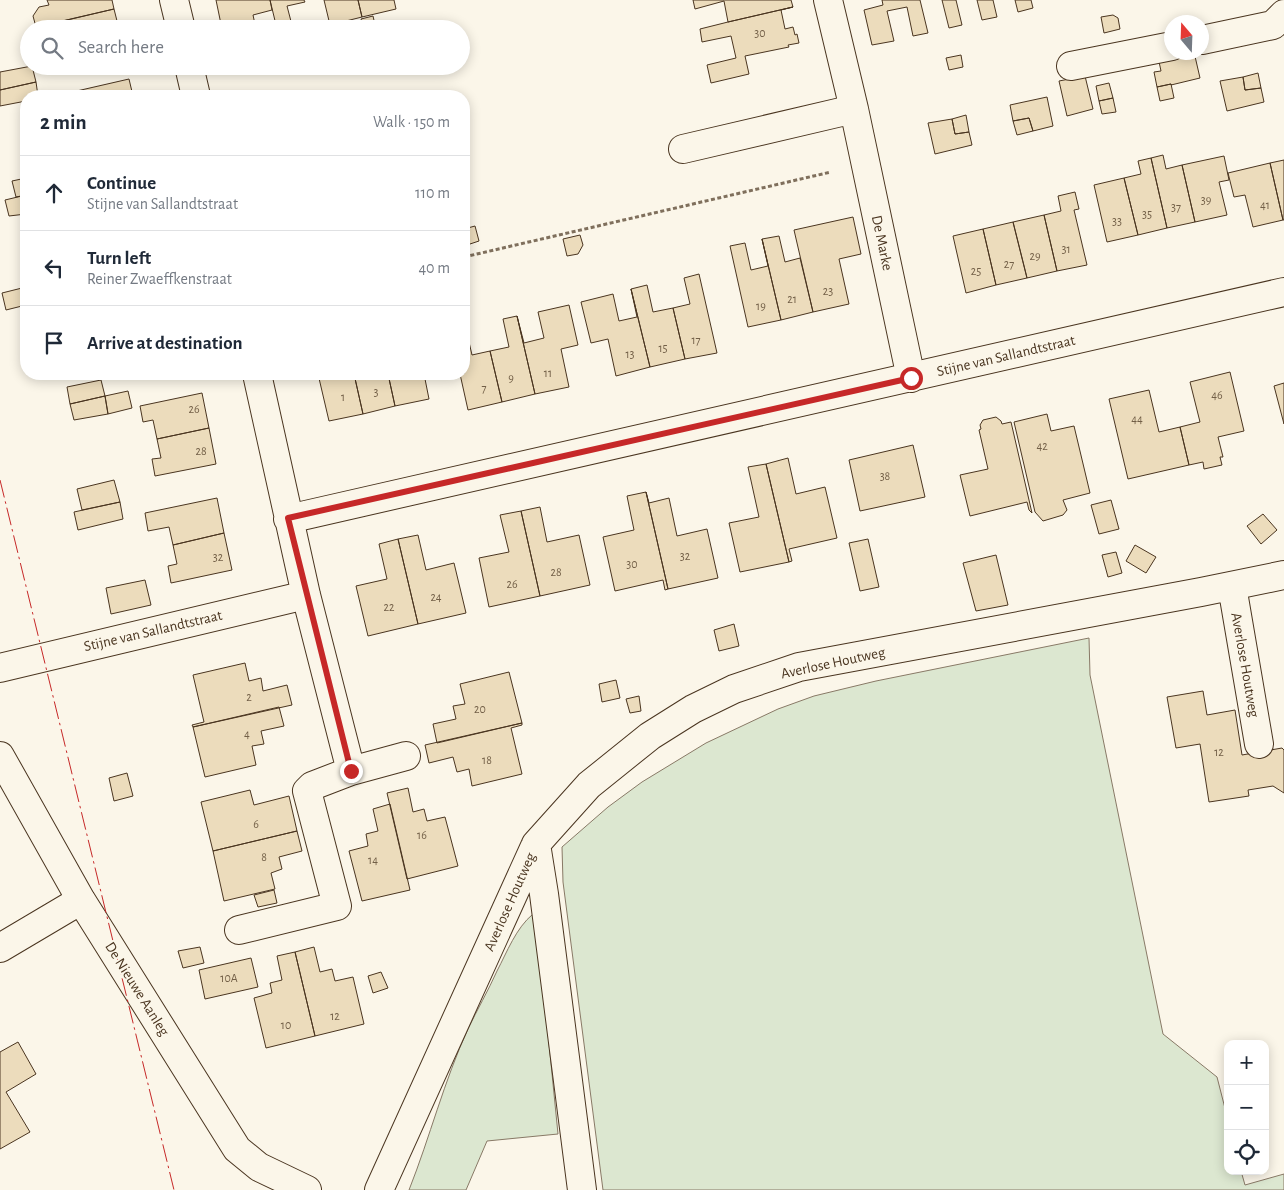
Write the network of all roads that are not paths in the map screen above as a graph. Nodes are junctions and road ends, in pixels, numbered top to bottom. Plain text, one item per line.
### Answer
1 (174, 0) edge
2 (828, 0) edge
3 (1284, 14) edge
4 (179, 20) edge
5 (1209, 39) edge
6 (1164, 48) edge
7 (1071, 66) dead end
8 (191, 75) edge
9 (195, 90) edge
10 (854, 109) junction
11 (683, 149) dead end
12 (1284, 292) edge
13 (911, 378) junction
14 (258, 380) edge
15 (288, 518) junction
16 (1284, 575) edge
17 (1232, 586) junction
18 (306, 595) junction
19 (0, 668) edge
20 (1258, 744) dead end
21 (0, 756) edge
22 (406, 756) dead end
23 (351, 771) junction
24 (536, 844) junction
25 (81, 900) junction
26 (239, 930) dead end
27 (0, 948) edge
28 (307, 1190) edge
29 (379, 1190) edge
30 (582, 1190) edge

1 - 4 street
2 - 10 street, De Marke
3 - 5 street
6 - 7 street
8 - 9 street
10 - 11 street
10 - 13 street, De Marke
12 - 13 street, Stijne van Sallandtstraat
13 - 15 street, Stijne van Sallandtstraat
14 - 15 street
15 - 18 street
16 - 17 street, Averlose Houtweg
17 - 20 street, Averlose Houtweg
17 - 24 street, Averlose Houtweg
18 - 19 street, Stijne van Sallandtstraat
18 - 23 street
21 - 25 street, De Nieuwe Aanleg
22 - 23 street
23 - 26 street
24 - 29 street, Averlose Houtweg
24 - 30 street
25 - 27 street
25 - 28 street, De Nieuwe Aanleg

